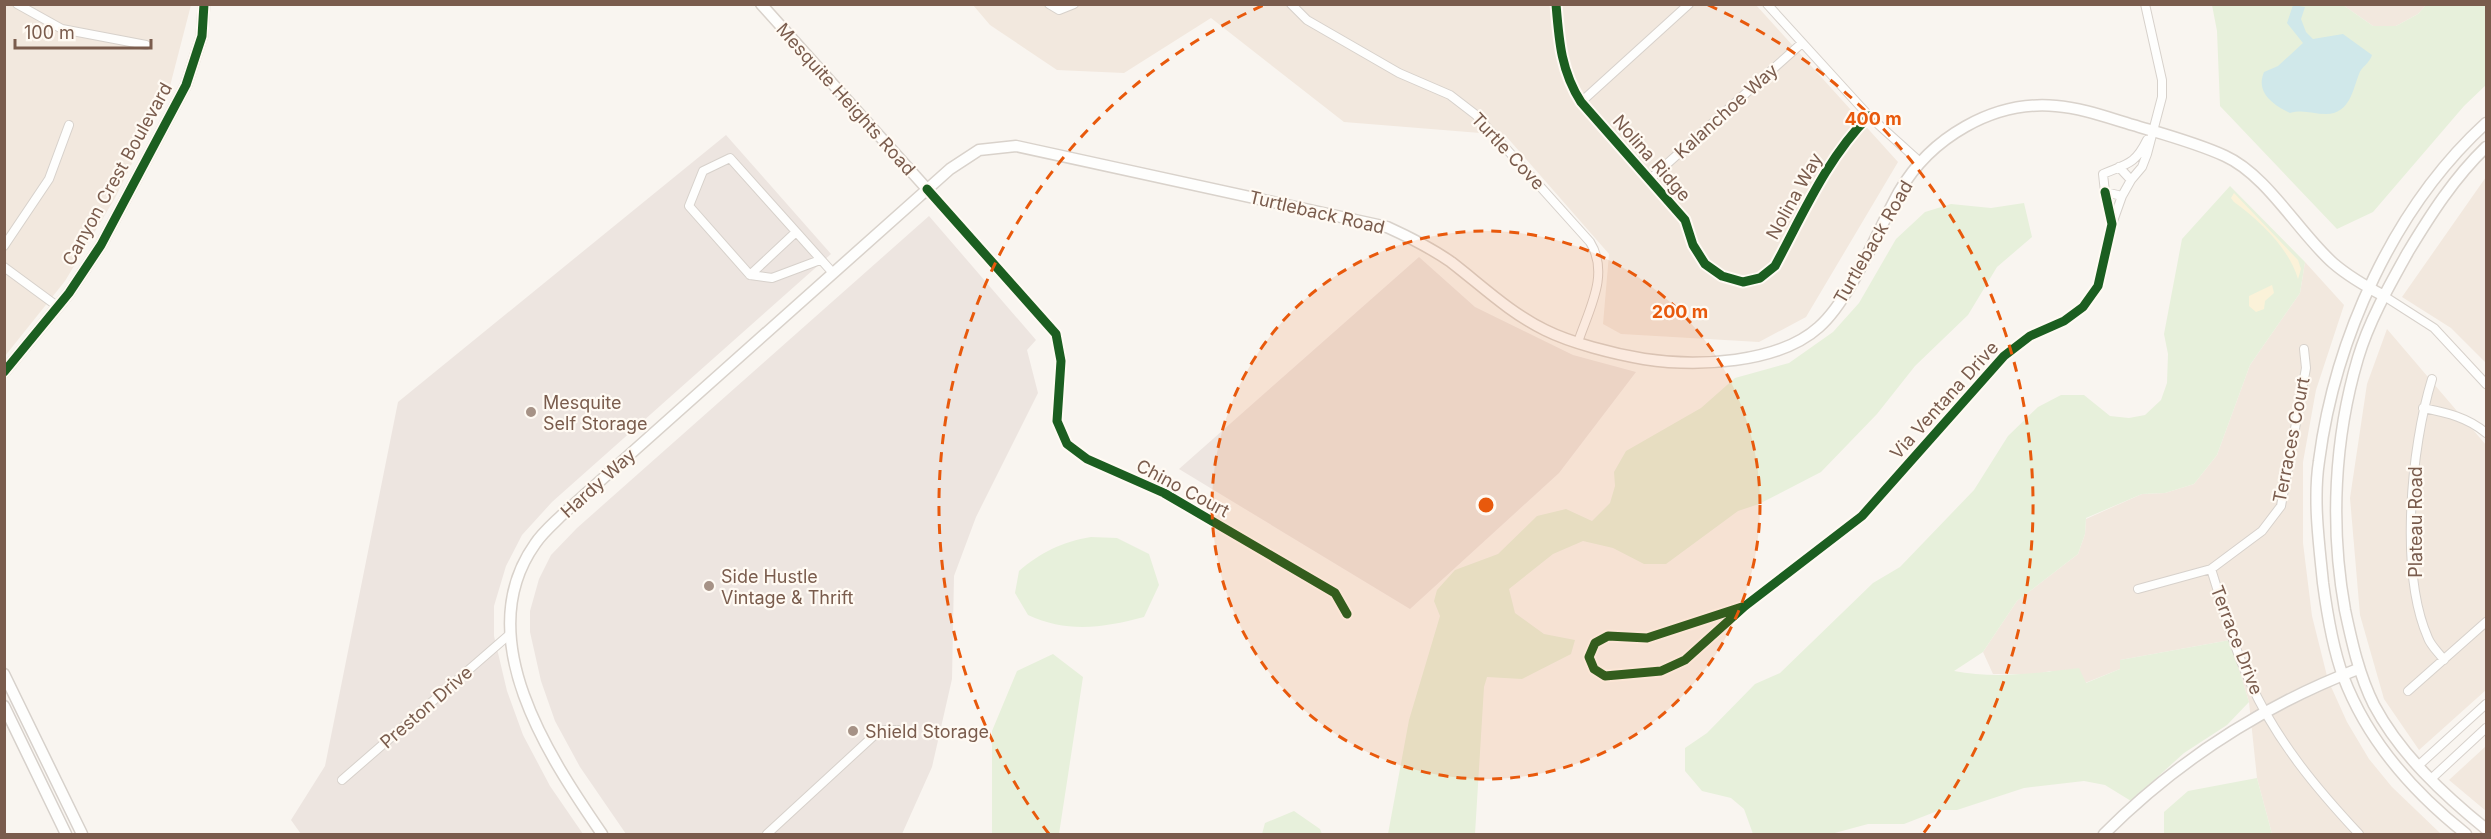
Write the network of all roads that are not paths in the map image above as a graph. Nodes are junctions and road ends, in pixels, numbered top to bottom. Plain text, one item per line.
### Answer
1 (17, 4) edge
2 (204, 4) edge
3 (761, 4) edge
4 (1049, 4) edge
5 (1074, 4) edge
6 (1291, 4) edge
7 (1556, 4) edge
8 (1689, 4) edge
9 (1767, 4) edge
10 (2145, 4) edge
11 (1802, 43) junction
12 (146, 45) dead end
13 (1581, 102) junction
14 (1869, 116) junction
15 (2487, 123) edge
16 (69, 125) dead end
17 (2152, 130) junction
18 (2487, 147) edge
19 (1920, 162) junction
20 (2119, 167) junction
21 (1649, 180) junction
22 (2132, 180) junction
23 (927, 189) junction
24 (2105, 192) junction
25 (2122, 196) junction
26 (2112, 224) junction
27 (796, 232) junction
28 (4, 246) edge
29 (820, 260) junction
30 (4, 267) edge
31 (832, 273) junction
32 (750, 275) junction
33 (1743, 282) joint
34 (2369, 288) junction
35 (2384, 296) junction
36 (57, 306) junction
37 (1578, 342) junction
38 (2304, 349) dead end
39 (1061, 361) joint
40 (4, 372) edge
41 (2432, 379) dead end
42 (2487, 384) edge
43 (2423, 408) junction
44 (2487, 433) edge
45 (2211, 569) junction
46 (2138, 589) dead end
47 (1745, 606) junction
48 (1347, 614) dead end
49 (2487, 622) edge
50 (510, 634) junction
51 (2444, 660) junction
52 (2358, 669) junction
53 (4, 674) edge
54 (2342, 675) junction
55 (2409, 691) dead end
56 (2487, 704) edge
57 (4, 706) edge
58 (2266, 711) junction
59 (2487, 728) edge
60 (898, 730) dead end
61 (2419, 765) junction
62 (2431, 779) junction
63 (342, 780) dead end
64 (2487, 829) edge
65 (66, 834) edge
66 (81, 834) edge
67 (602, 834) edge
68 (767, 834) edge
69 (2104, 834) edge
70 (2359, 834) edge
71 (2466, 834) edge

1 - 12 street
2 - 36 main road, Canyon Crest Boulevard
3 - 23 main road, Mesquite Heights Road
4 - 5 street
6 - 37 street, Turtle Cove
7 - 13 street, Nolina Ridge
8 - 13 street
9 - 11 street
10 - 17 street
11 - 14 street
11 - 21 street, Kalanchoe Way
13 - 21 street, Nolina Ridge
14 - 19 street
14 - 33 street, Nolina Way
15 - 34 main road
16 - 28 street
17 - 19 main road, Turtleback Road
17 - 20 street
17 - 22 street
17 - 34 main road, Turtleback Road
18 - 35 main road
19 - 37 main road, Turtleback Road
20 - 22 street
20 - 24 street
21 - 33 street, Nolina Ridge
22 - 25 street
23 - 31 main road, Hardy Way
23 - 37 main road, Turtleback Road
23 - 39 street, Mesquite Heights Road
24 - 25 street
24 - 26 street, Via Ventana Drive
25 - 26 street, Via Ventana Drive
26 - 47 street, Via Ventana Drive
27 - 29 street
27 - 32 street
27 - 32 street
29 - 31 street
29 - 32 street
30 - 36 street
31 - 50 main road, Hardy Way
34 - 35 main road, Turtleback Road
34 - 54 main road
35 - 42 street, Turtleback Road
35 - 52 main road
36 - 40 main road, Canyon Crest Boulevard
38 - 45 street, Terraces Court
39 - 48 street, Chino Court
41 - 43 street, Plateau Road
43 - 44 street
43 - 51 street, Plateau Road
45 - 46 street, Terraces Court
45 - 58 street, Terrace Drive
47 - 47 street, Via Ventana Drive
49 - 51 street
50 - 63 street, Preston Drive
50 - 67 main road, Hardy Way
51 - 55 street
52 - 54 main road
52 - 61 main road
53 - 66 main road
54 - 58 main road
54 - 71 main road
56 - 61 street
57 - 65 main road
58 - 69 main road
58 - 70 street, Terrace Drive
59 - 62 street
60 - 68 street
61 - 62 main road
62 - 64 main road

